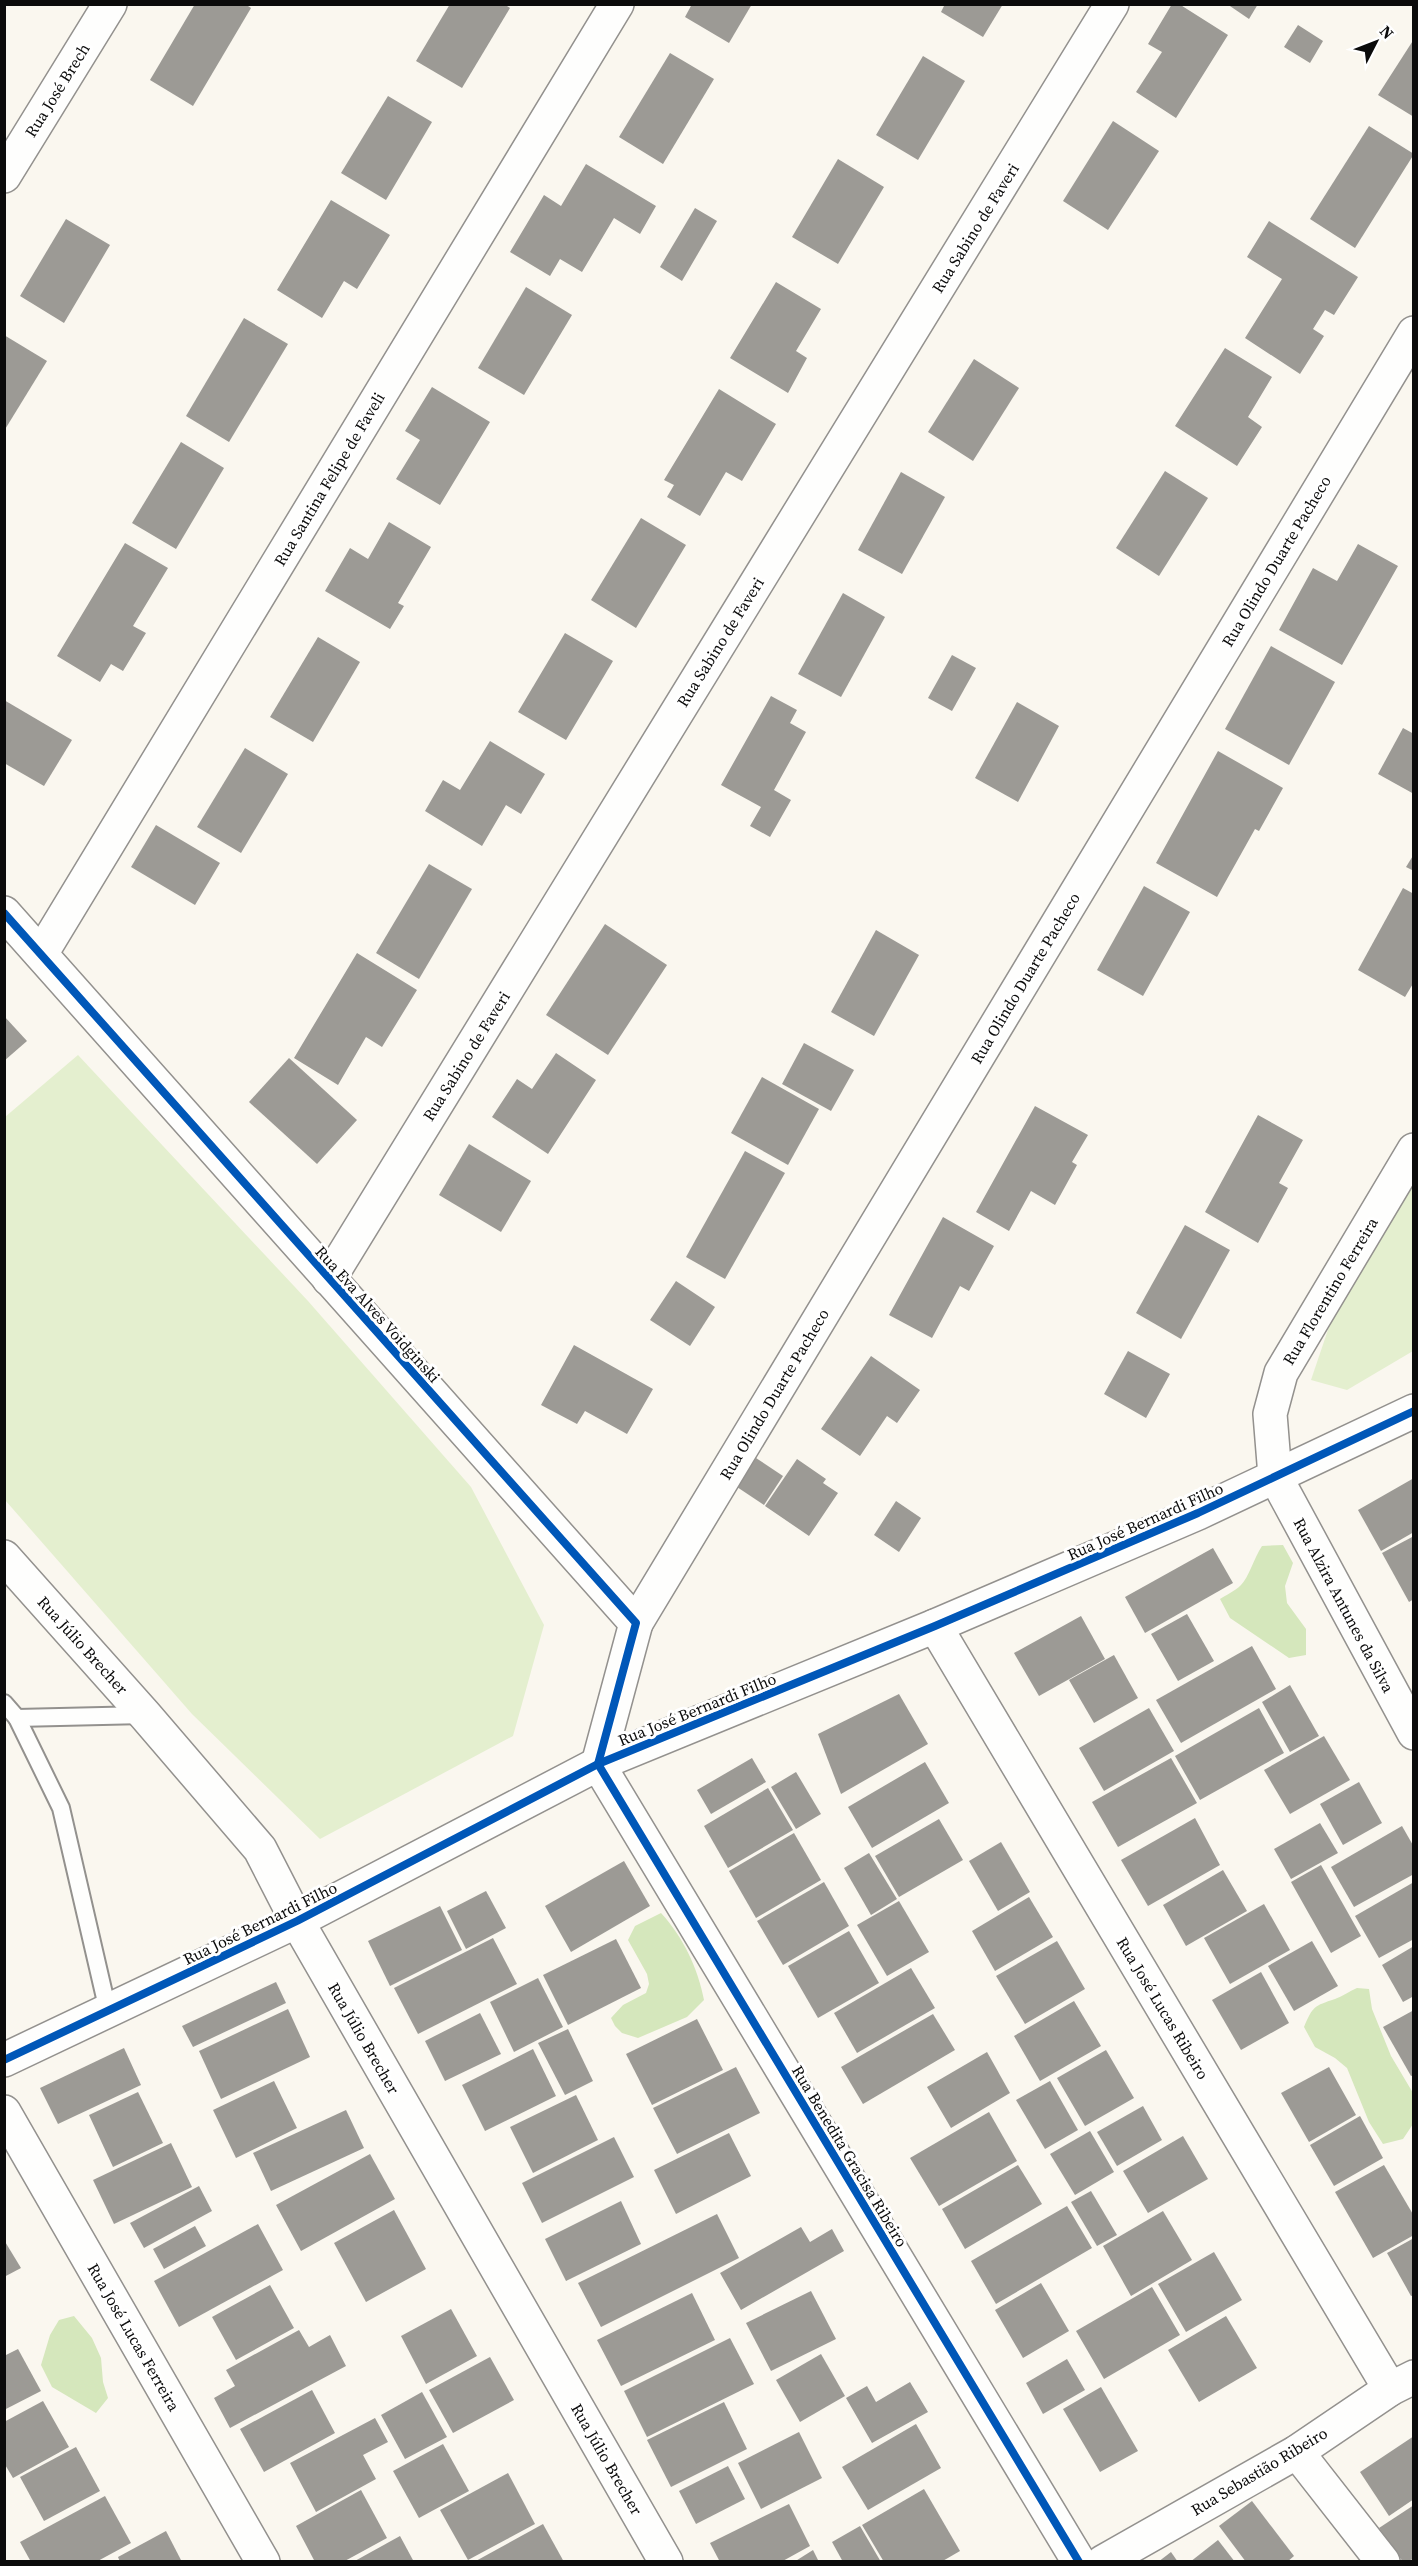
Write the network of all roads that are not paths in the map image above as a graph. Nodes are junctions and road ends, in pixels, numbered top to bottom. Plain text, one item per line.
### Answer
1 (110, 4) edge
2 (617, 4) edge
3 (1112, 4) edge
4 (4, 176) edge
5 (1413, 333) edge
6 (4, 913) edge
7 (41, 954) junction
8 (1413, 1150) edge
9 (329, 1279) junction
10 (1413, 1411) edge
11 (1275, 1476) junction
12 (4, 1557) edge
13 (636, 1623) junction
14 (935, 1626) junction
15 (4, 1703) edge
16 (145, 1715) junction
17 (17, 1718) junction
18 (1413, 1733) edge
19 (598, 1764) junction
20 (297, 1922) junction
21 (108, 2011) junction
22 (4, 2061) edge
23 (4, 2112) edge
24 (1402, 2383) edge
25 (1297, 2452) junction
26 (263, 2562) edge
27 (666, 2562) edge
28 (1079, 2562) edge
29 (1103, 2562) edge
30 (1383, 2562) edge

1 - 4 street, Rua José Brech
2 - 7 street, Rua Santina Felipe de Faveli
3 - 9 street, Rua Sabino de Faveri
5 - 13 street, Rua Olindo Duarte Pacheco
6 - 7 street, Rua Eva Alves Voidginski
7 - 9 street, Rua Eva Alves Voidginski
8 - 11 street, Rua Florentino Ferreira
9 - 13 street, Rua Eva Alves Voidginski
10 - 11 street, Rua José Bernardi Filho
11 - 14 street, Rua José Bernardi Filho
11 - 18 street, Rua Alzira Antunes da Silva
12 - 16 street, Rua Júlio Brecher
13 - 19 street
14 - 19 street, Rua José Bernardi Filho
14 - 24 street, Rua José Lucas Ribeiro
15 - 17 lane
16 - 17 lane
16 - 20 street, Rua Júlio Brecher
17 - 21 lane
19 - 20 street, Rua José Bernardi Filho
19 - 28 street, Rua Benedita Gracisa Ribeiro
20 - 21 street, Rua José Bernardi Filho
20 - 27 street, Rua Júlio Brecher
21 - 22 street, Rua José Bernardi Filho
23 - 26 street, Rua José Lucas Ferreira
24 - 25 street, Rua Sebastião Ribeiro
25 - 29 street, Rua Sebastião Ribeiro
25 - 30 street

